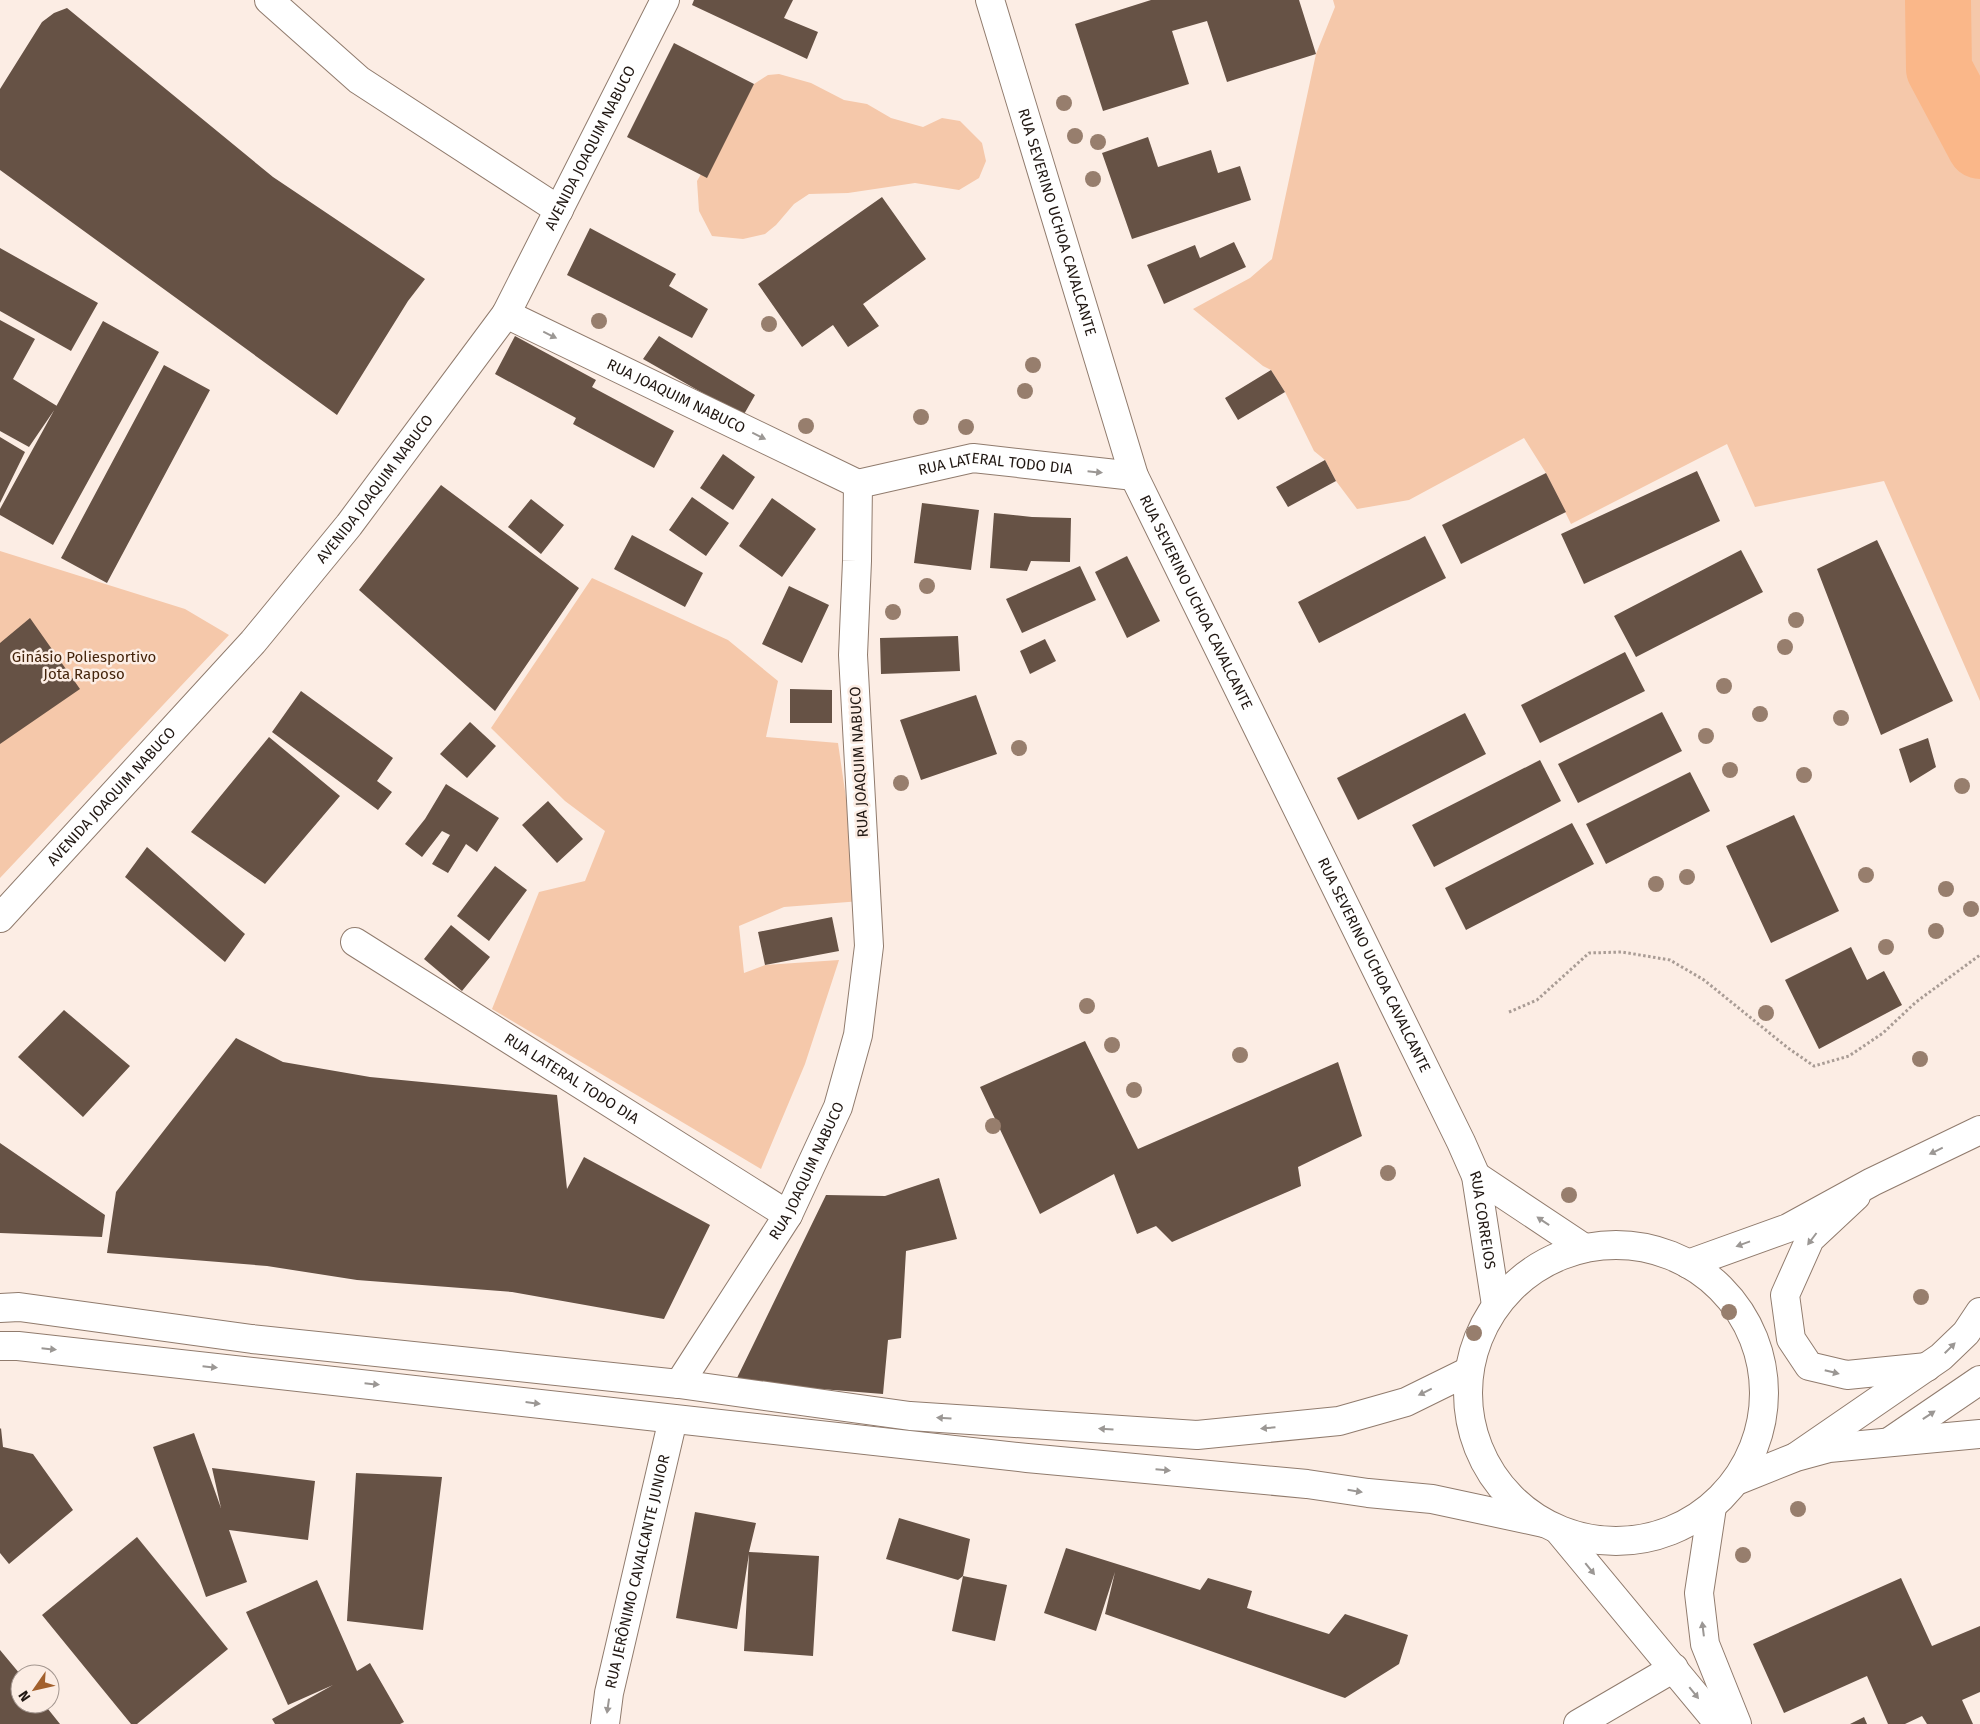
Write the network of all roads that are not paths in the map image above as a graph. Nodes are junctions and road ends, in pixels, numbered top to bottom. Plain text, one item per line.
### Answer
1 (269, 0) edge
2 (665, 0) edge
3 (990, 0) edge
4 (559, 210) junction
5 (506, 314) junction
6 (1134, 476) junction
7 (858, 484) junction
8 (0, 918) edge
9 (355, 942) dead end
10 (1980, 1130) edge
11 (1476, 1176) junction
12 (1872, 1182) junction
13 (788, 1215) junction
14 (1584, 1248) junction
15 (1688, 1264) junction
16 (1496, 1305) junction
17 (0, 1308) edge
18 (1980, 1312) edge
19 (0, 1346) edge
20 (1927, 1367) junction
21 (1469, 1371) junction
22 (1980, 1380) edge
23 (679, 1384) junction
24 (673, 1419) junction
25 (1980, 1434) edge
26 (1889, 1442) junction
27 (1796, 1457) junction
28 (1736, 1481) junction
29 (1712, 1507) junction
30 (1552, 1527) junction
31 (1674, 1668) junction
32 (605, 1724) edge
33 (1578, 1724) edge
34 (1719, 1724) edge
35 (1737, 1724) edge

1 - 4 main road
2 - 4 main road, AVENIDA JOAQUIM NABUCO
3 - 6 main road, RUA SEVERINO UCHOA CAVALCANTE
4 - 5 main road, AVENIDA JOAQUIM NABUCO
5 -> 7 main road, RUA JOAQUIM NABUCO
5 - 8 main road, AVENIDA JOAQUIM NABUCO
7 -> 6 main road, RUA LATERAL TODO DIA
6 - 11 main road, RUA SEVERINO UCHOA CAVALCANTE
7 - 13 main road, RUA JOAQUIM NABUCO
9 - 13 main road, RUA LATERAL TODO DIA
10 -> 12 main road
14 -> 11 main road, RUA CORREIOS
11 - 16 main road, RUA CORREIOS
12 -> 15 main road
12 -> 20 main road
13 - 23 main road, RUA JOAQUIM NABUCO
14 - 15 main road
14 - 16 main road
15 - 28 main road
16 - 21 main road
17 - 23 main road
20 -> 18 main road
19 -> 24 main road
20 - 27 main road
21 -> 23 main road
21 - 30 main road
26 -> 22 main road
24 -> 30 main road
24 -> 32 main road, RUA JERÔNIMO CAVALCANTE JUNIOR
25 - 26 main road
26 - 27 main road
27 - 28 main road
28 - 29 main road
29 - 30 main road
35 -> 29 main road
30 -> 31 main road
31 - 33 main road
31 -> 34 main road

